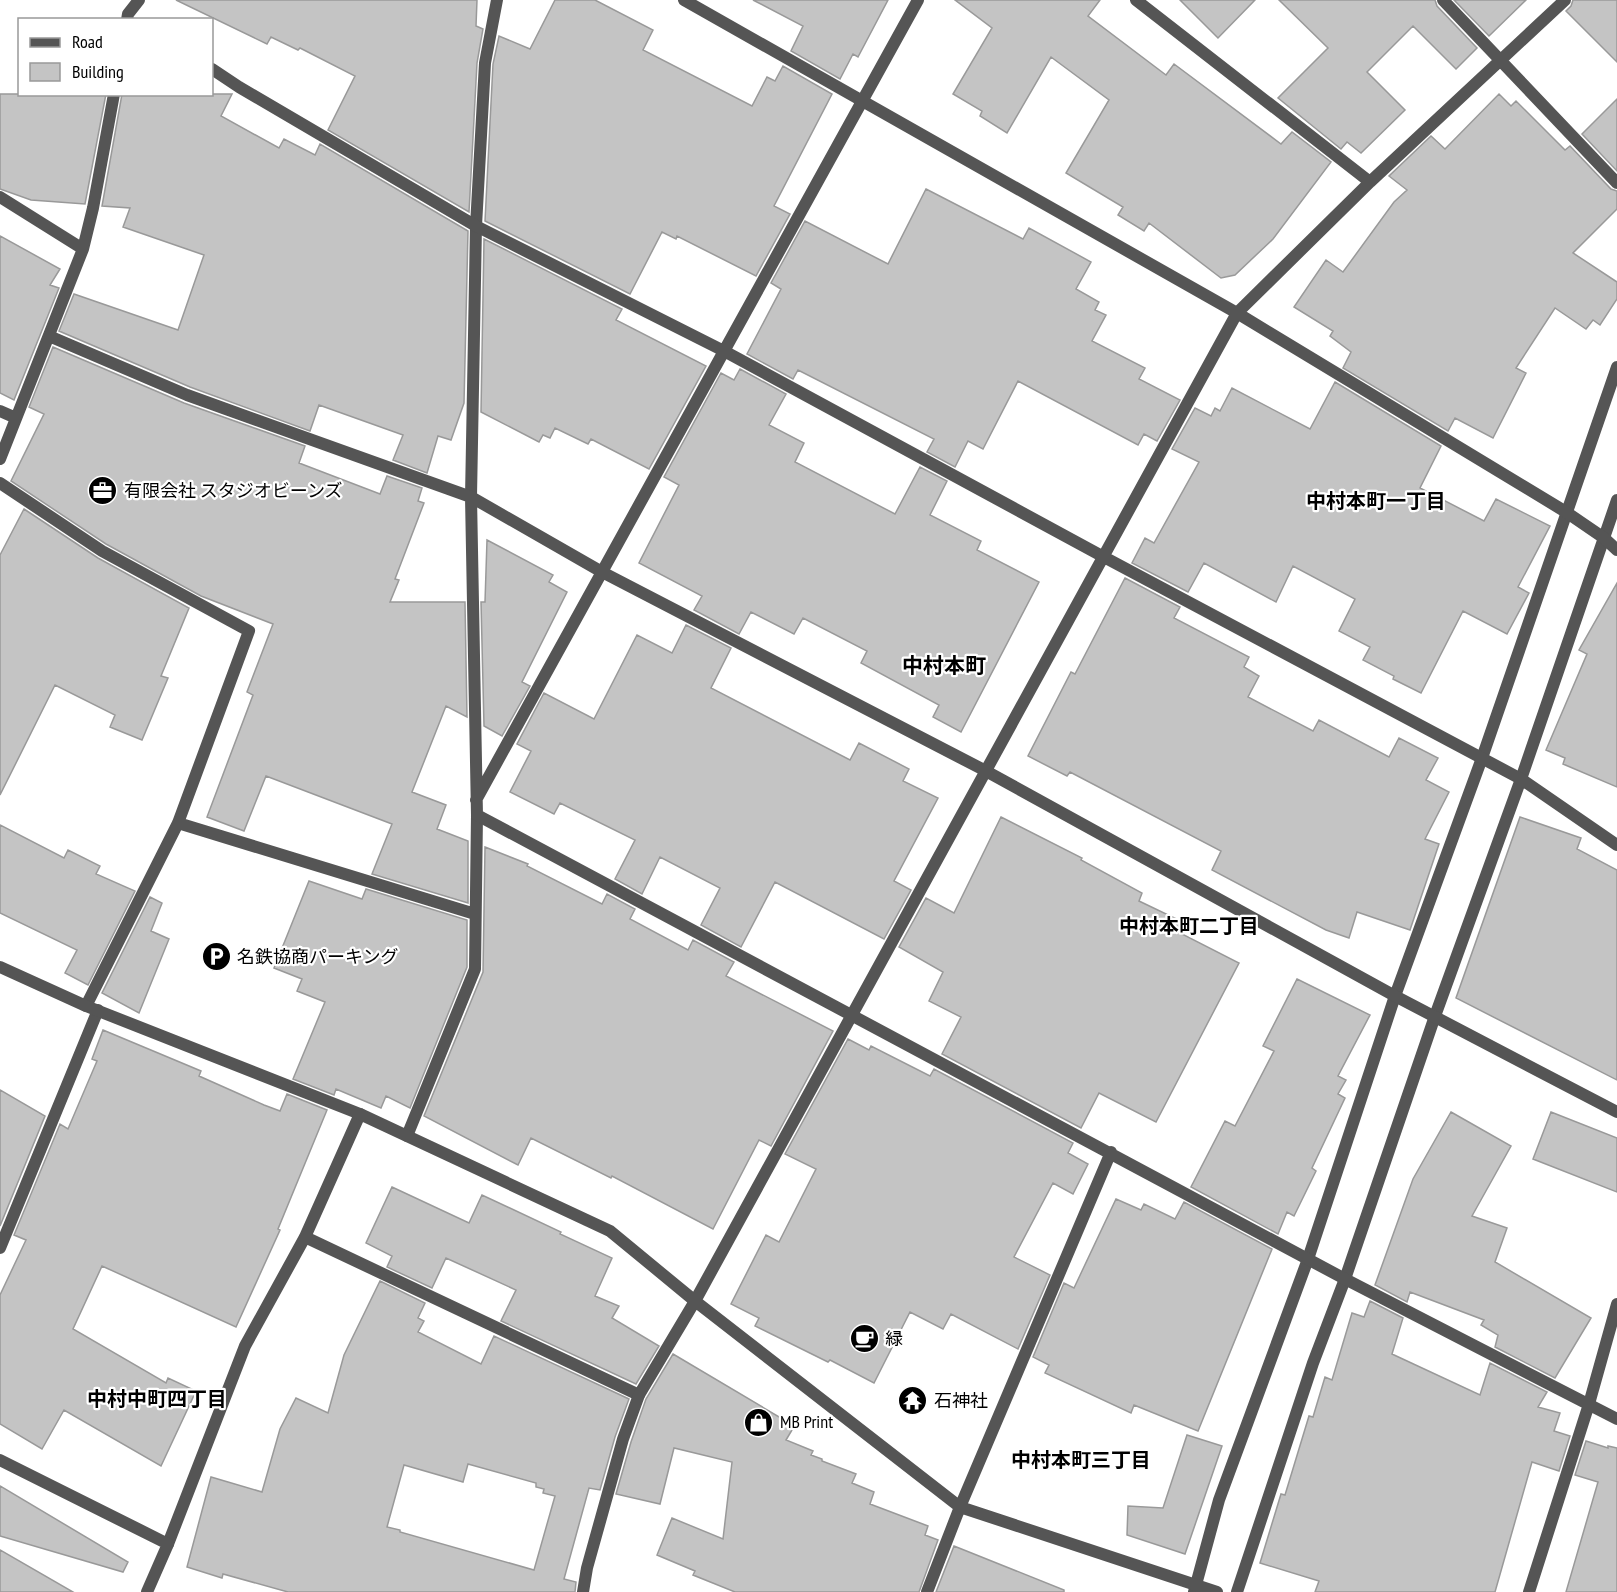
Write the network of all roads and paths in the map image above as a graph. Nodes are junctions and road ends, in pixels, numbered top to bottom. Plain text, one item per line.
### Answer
1 (139, 0) edge
2 (497, 0) edge
3 (684, 0) edge
4 (918, 0) edge
5 (1136, 0) edge
6 (1443, 0) edge
7 (1565, 0) edge
8 (131, 18) edge
9 (1501, 61) junction
10 (213, 70) edge
11 (114, 96) edge
12 (861, 102) junction
13 (1370, 182) junction
14 (1617, 183) edge
15 (0, 197) edge
16 (476, 226) junction
17 (83, 249) junction
18 (1237, 313) junction
19 (49, 336) junction
20 (724, 351) junction
21 (1617, 367) edge
22 (0, 411) edge
23 (16, 418) junction
24 (0, 459) edge
25 (0, 483) edge
26 (471, 497) junction
27 (1617, 500) edge
28 (1566, 512) junction
29 (1604, 538) junction
30 (1617, 549) edge
31 (1102, 556) junction
32 (602, 572) junction
33 (1482, 758) junction
34 (984, 770) junction
35 (1521, 779) junction
36 (476, 801) junction
37 (477, 814) junction
38 (178, 823) junction
39 (1617, 845) edge
40 (475, 914) junction
41 (0, 967) edge
42 (1395, 996) junction
43 (92, 1008) junction
44 (852, 1017) junction
45 (1435, 1017) junction
46 (1617, 1112) edge
47 (360, 1114) junction
48 (407, 1136) junction
49 (1111, 1152) junction
50 (305, 1237) junction
51 (0, 1248) edge
52 (1308, 1259) junction
53 (1345, 1279) junction
54 (695, 1301) junction
55 (1617, 1304) edge
56 (639, 1395) junction
57 (1589, 1404) junction
58 (1617, 1419) edge
59 (0, 1460) edge
60 (960, 1507) junction
61 (168, 1544) junction
62 (1195, 1589) edge
63 (147, 1592) edge
64 (583, 1592) edge
65 (927, 1592) edge
66 (1217, 1592) edge
67 (1237, 1592) edge
68 (1528, 1592) edge

1 - 8 street
2 - 16 street
3 - 12 street
4 - 12 street
5 - 13 street
6 - 9 street
7 - 9 street
9 - 13 street
9 - 14 street
10 - 16 street
11 - 17 street
12 - 18 street
12 - 20 street
13 - 18 street
15 - 17 street
16 - 20 street
16 - 26 street
17 - 19 street
18 - 28 street
18 - 31 street
19 - 23 street
19 - 26 street
20 - 31 street
20 - 32 street
21 - 28 street
22 - 23 street
23 - 24 street
25 - 38 street
26 - 32 street
26 - 36 street
27 - 29 street
28 - 29 street
28 - 33 street
29 - 30 street
29 - 35 street
31 - 33 street
31 - 34 street
32 - 34 street
32 - 36 street
33 - 35 street
33 - 42 street
34 - 42 street
34 - 44 street
35 - 39 street
35 - 45 street
36 - 37 street
37 - 40 street
37 - 44 street
38 - 40 street
38 - 43 street
40 - 48 street
41 - 43 street
42 - 45 street
42 - 52 street
43 - 47 street
43 - 51 street
44 - 49 street
44 - 54 street
45 - 46 street
45 - 53 street
47 - 48 street
47 - 50 street
48 - 54 street
49 - 52 street
49 - 60 street
50 - 56 street
50 - 61 street
52 - 53 street
52 - 62 street
53 - 57 street
53 - 67 street
54 - 56 street
54 - 60 street
55 - 57 street
56 - 64 street
57 - 58 street
57 - 68 street
59 - 61 street
60 - 62 street
60 - 65 street
61 - 63 street
62 - 66 street

